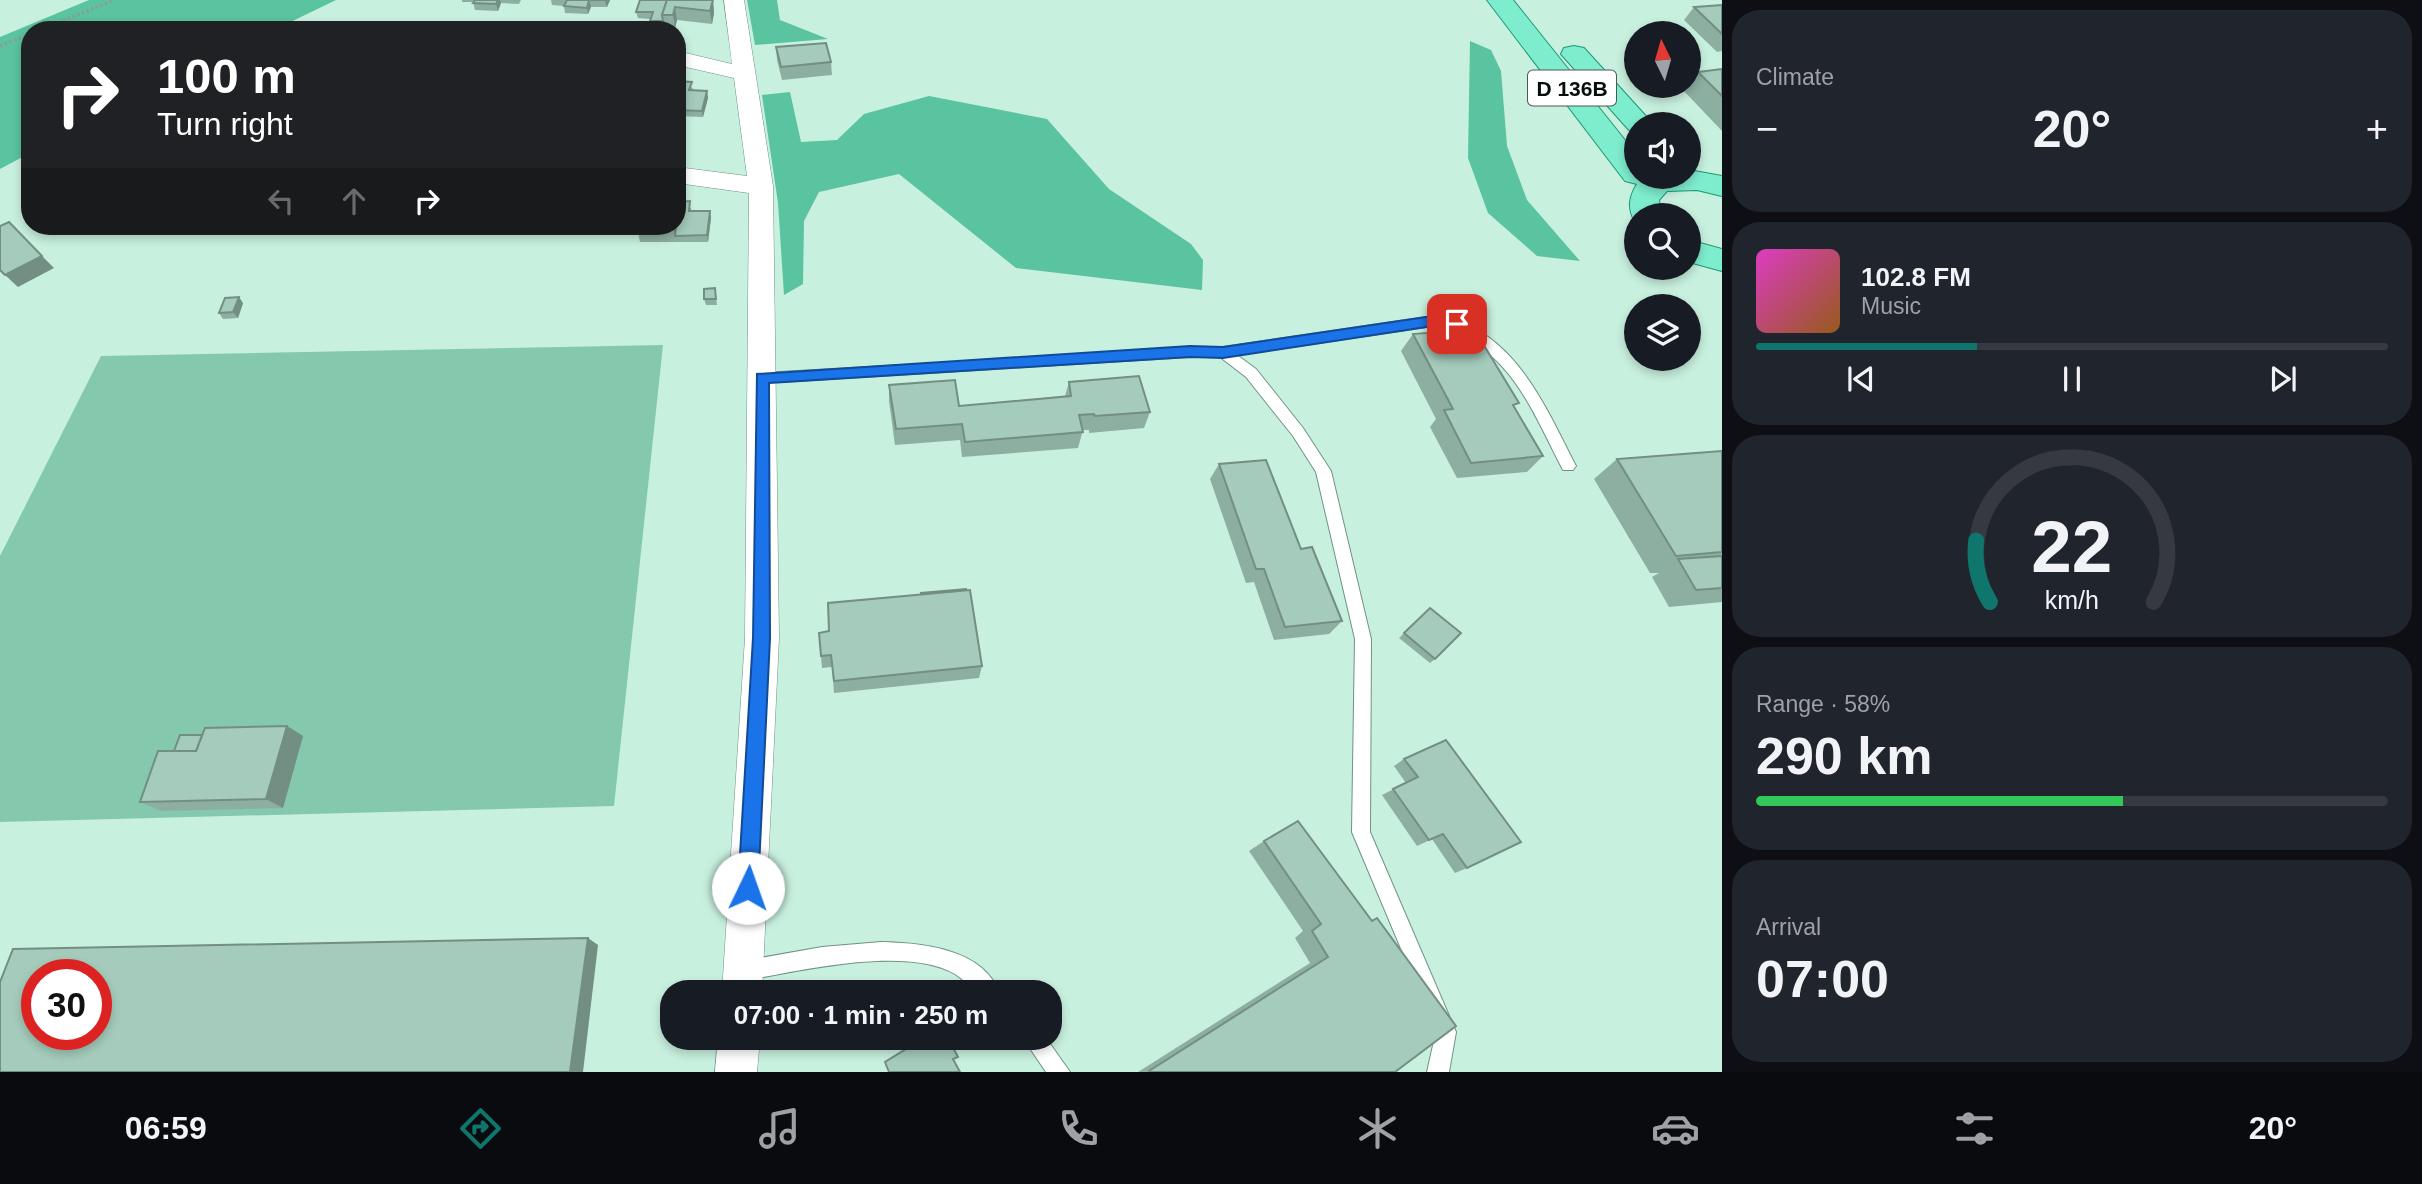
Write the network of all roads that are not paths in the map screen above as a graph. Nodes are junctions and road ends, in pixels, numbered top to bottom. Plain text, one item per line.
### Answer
1 (734, 0) edge
2 (1500, 0) edge
3 (1526, 0) edge
4 (686, 60) edge
5 (744, 74) junction
6 (1628, 112) edge
7 (1624, 165) edge
8 (686, 176) edge
9 (761, 186) junction
10 (1701, 254) edge
11 (1722, 260) edge
12 (1223, 352) junction
13 (762, 377) junction
14 (1568, 466) dead end
15 (743, 980) edge
16 (750, 980) edge
17 (976, 980) edge
18 (737, 1050) edge
19 (1042, 1050) edge
20 (736, 1072) edge
21 (1059, 1072) edge
22 (1438, 1072) edge

1 - 5 street
2 - 7 main road, D 136B
3 - 6 main road, D 136B
4 - 5 street
5 - 9 street
8 - 9 street
9 - 13 street
10 - 11 main road
12 - 13 lane
12 - 14 lane
12 - 22 lane
13 - 15 street
16 - 17 lane
18 - 20 street
19 - 21 lane

